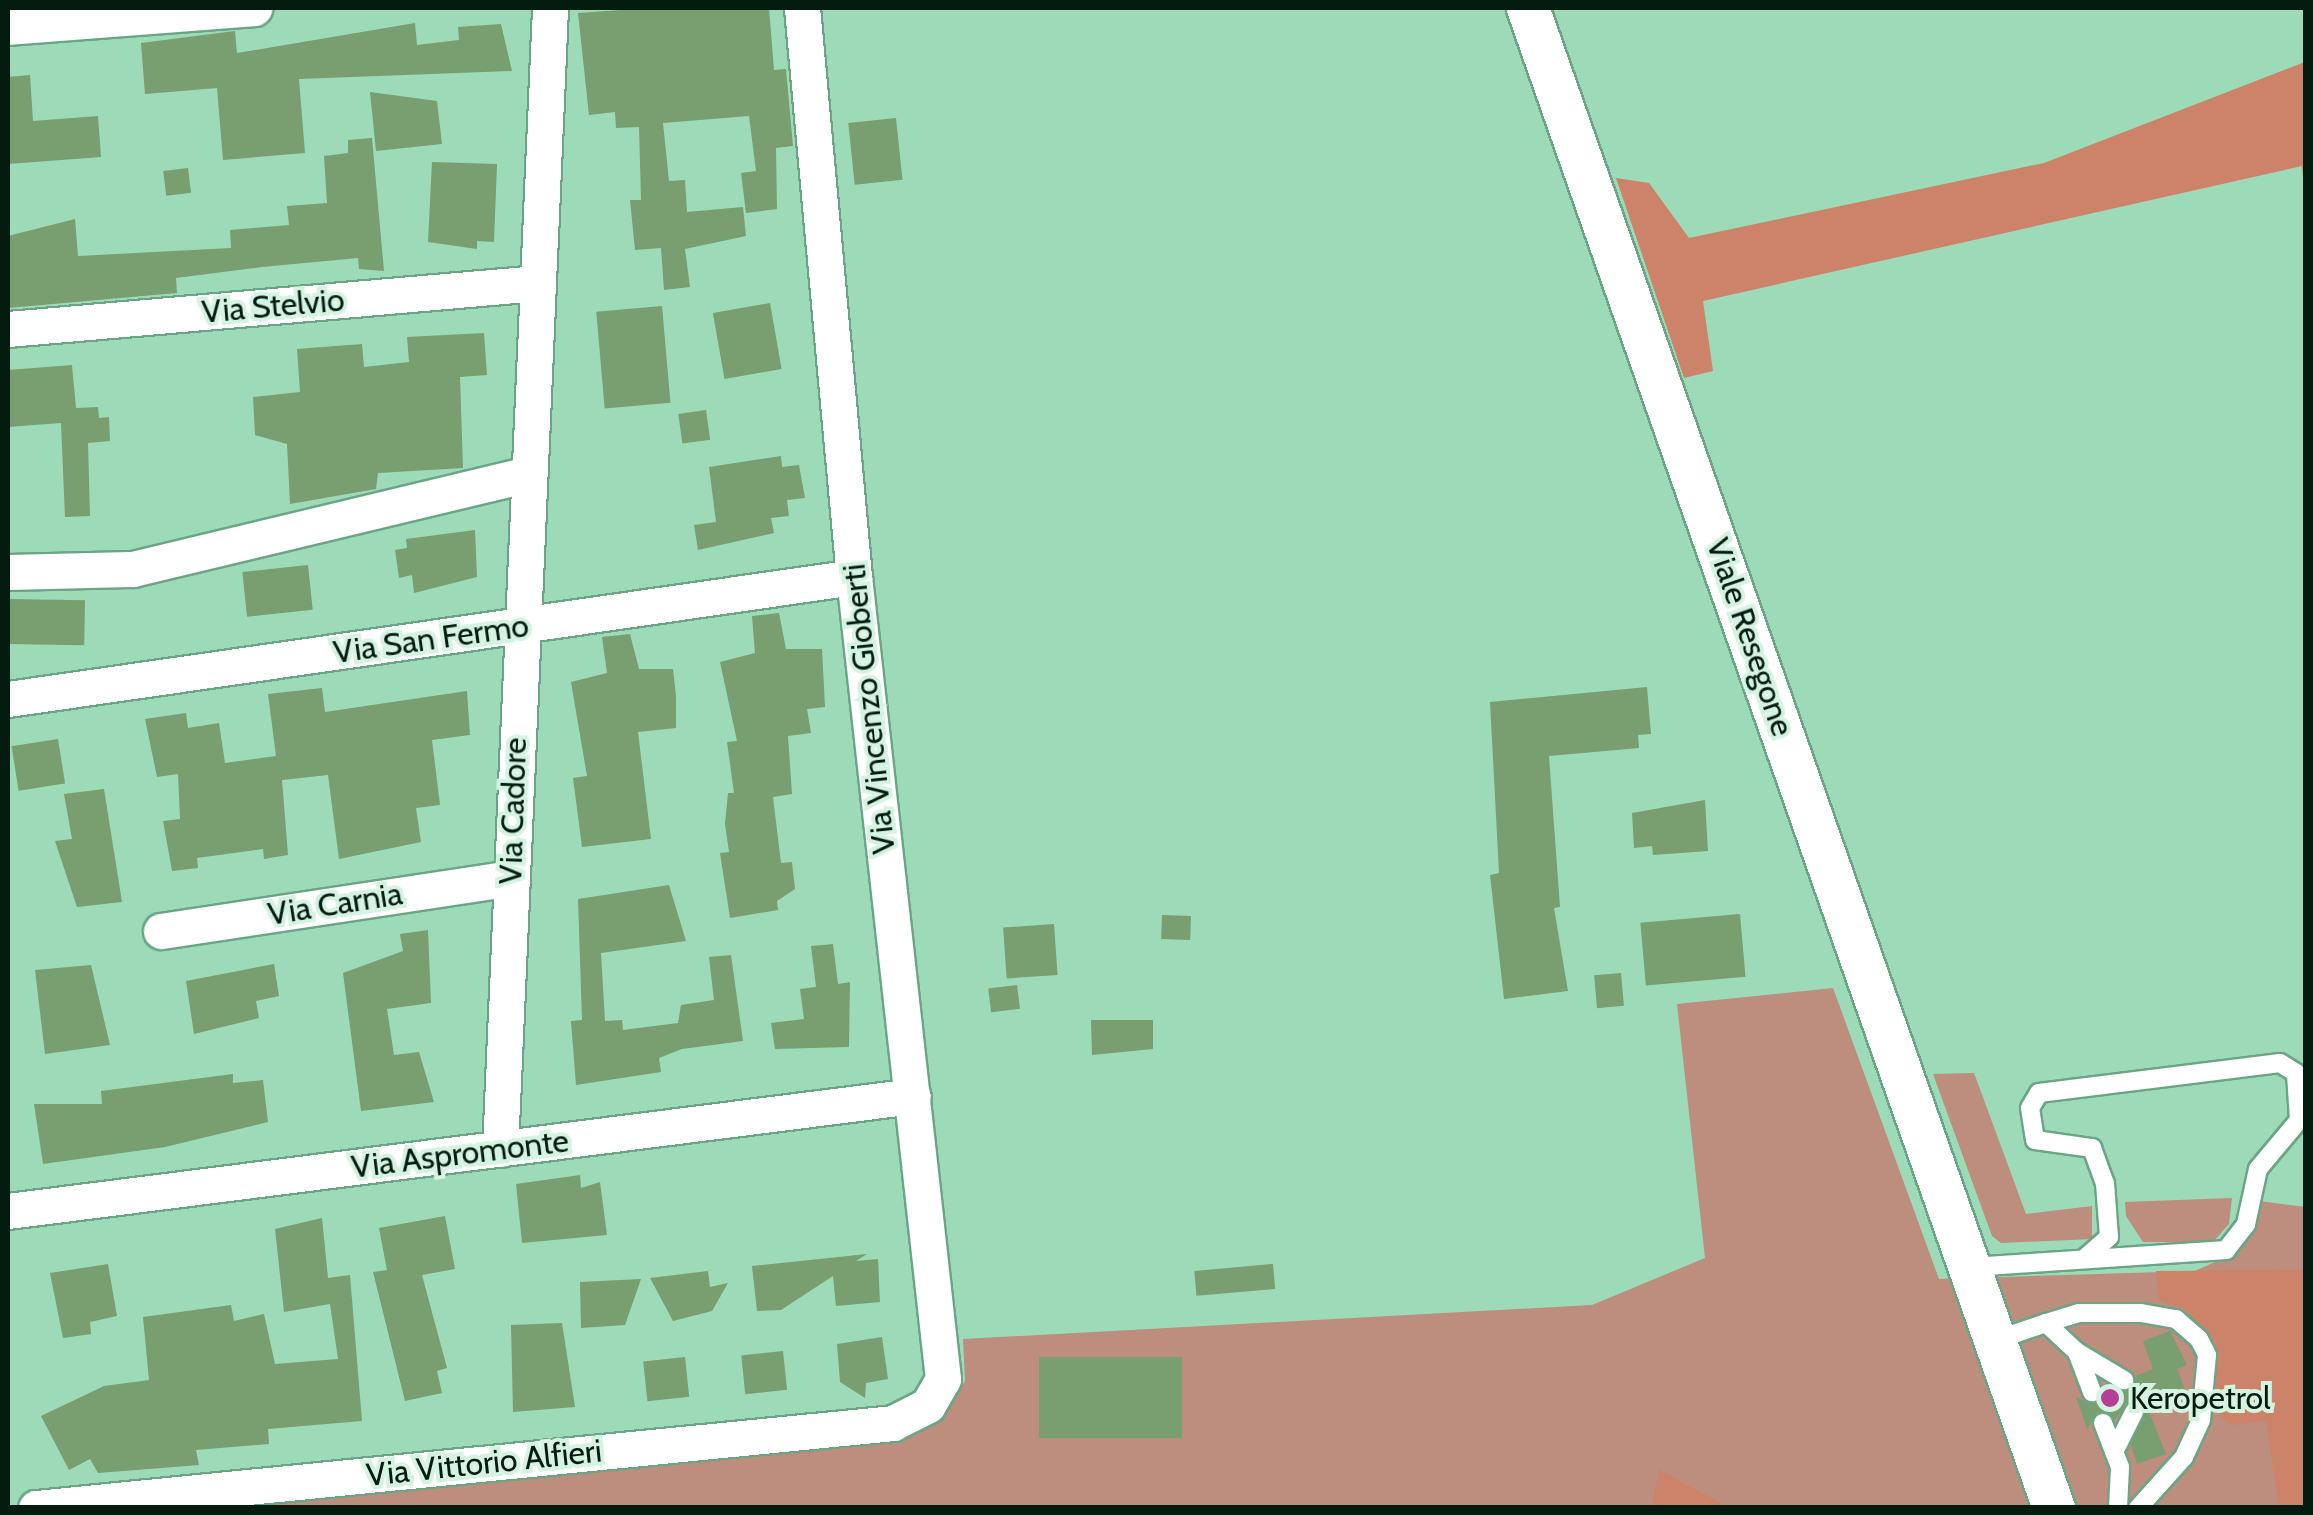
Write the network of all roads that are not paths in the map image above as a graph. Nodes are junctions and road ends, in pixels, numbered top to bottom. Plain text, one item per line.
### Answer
1 (254, 8) edge
2 (550, 8) edge
3 (802, 8) edge
4 (1528, 8) edge
5 (8, 28) edge
6 (538, 283) junction
7 (8, 329) edge
8 (528, 474) junction
9 (8, 572) edge
10 (854, 577) junction
11 (519, 626) junction
12 (8, 699) edge
13 (510, 878) junction
14 (161, 930) dead end
15 (913, 1096) junction
16 (500, 1149) junction
17 (8, 1210) edge
18 (2086, 1257) junction
19 (1970, 1267) junction
20 (2046, 1323) junction
21 (1995, 1340) junction
22 (2077, 1352) junction
23 (2124, 1380) dead end
24 (2092, 1392) dead end
25 (928, 1405) joint
26 (2134, 1412) dead end
27 (2102, 1423) dead end
28 (2114, 1452) junction
29 (36, 1508) edge
30 (2054, 1508) edge
31 (2118, 1508) edge
32 (2138, 1508) edge

1 - 5 street
2 - 6 street, Via Cadore
3 - 10 street, Via Vincenzo Gioberti
4 - 19 street, Viale Resegone
6 - 7 street, Via Stelvio
6 - 8 street, Via Cadore
8 - 9 street
8 - 11 street, Via Cadore
10 - 11 street, Via San Fermo
10 - 15 street, Via Vincenzo Gioberti
11 - 12 street, Via San Fermo
11 - 13 street, Via Cadore
13 - 14 street, Via Carnia
13 - 16 street, Via Cadore
15 - 16 street, Via Aspromonte
15 - 25 street, Via Vincenzo Gioberti
16 - 17 street, Via Aspromonte
18 - 18 lane
18 - 19 lane
19 - 21 street, Viale Resegone
20 - 21 lane
20 - 22 lane
20 - 32 lane
21 - 30 street
22 - 23 lane
22 - 24 lane
25 - 29 street, Via Vittorio Alfieri
26 - 28 lane
27 - 28 lane
28 - 31 lane

